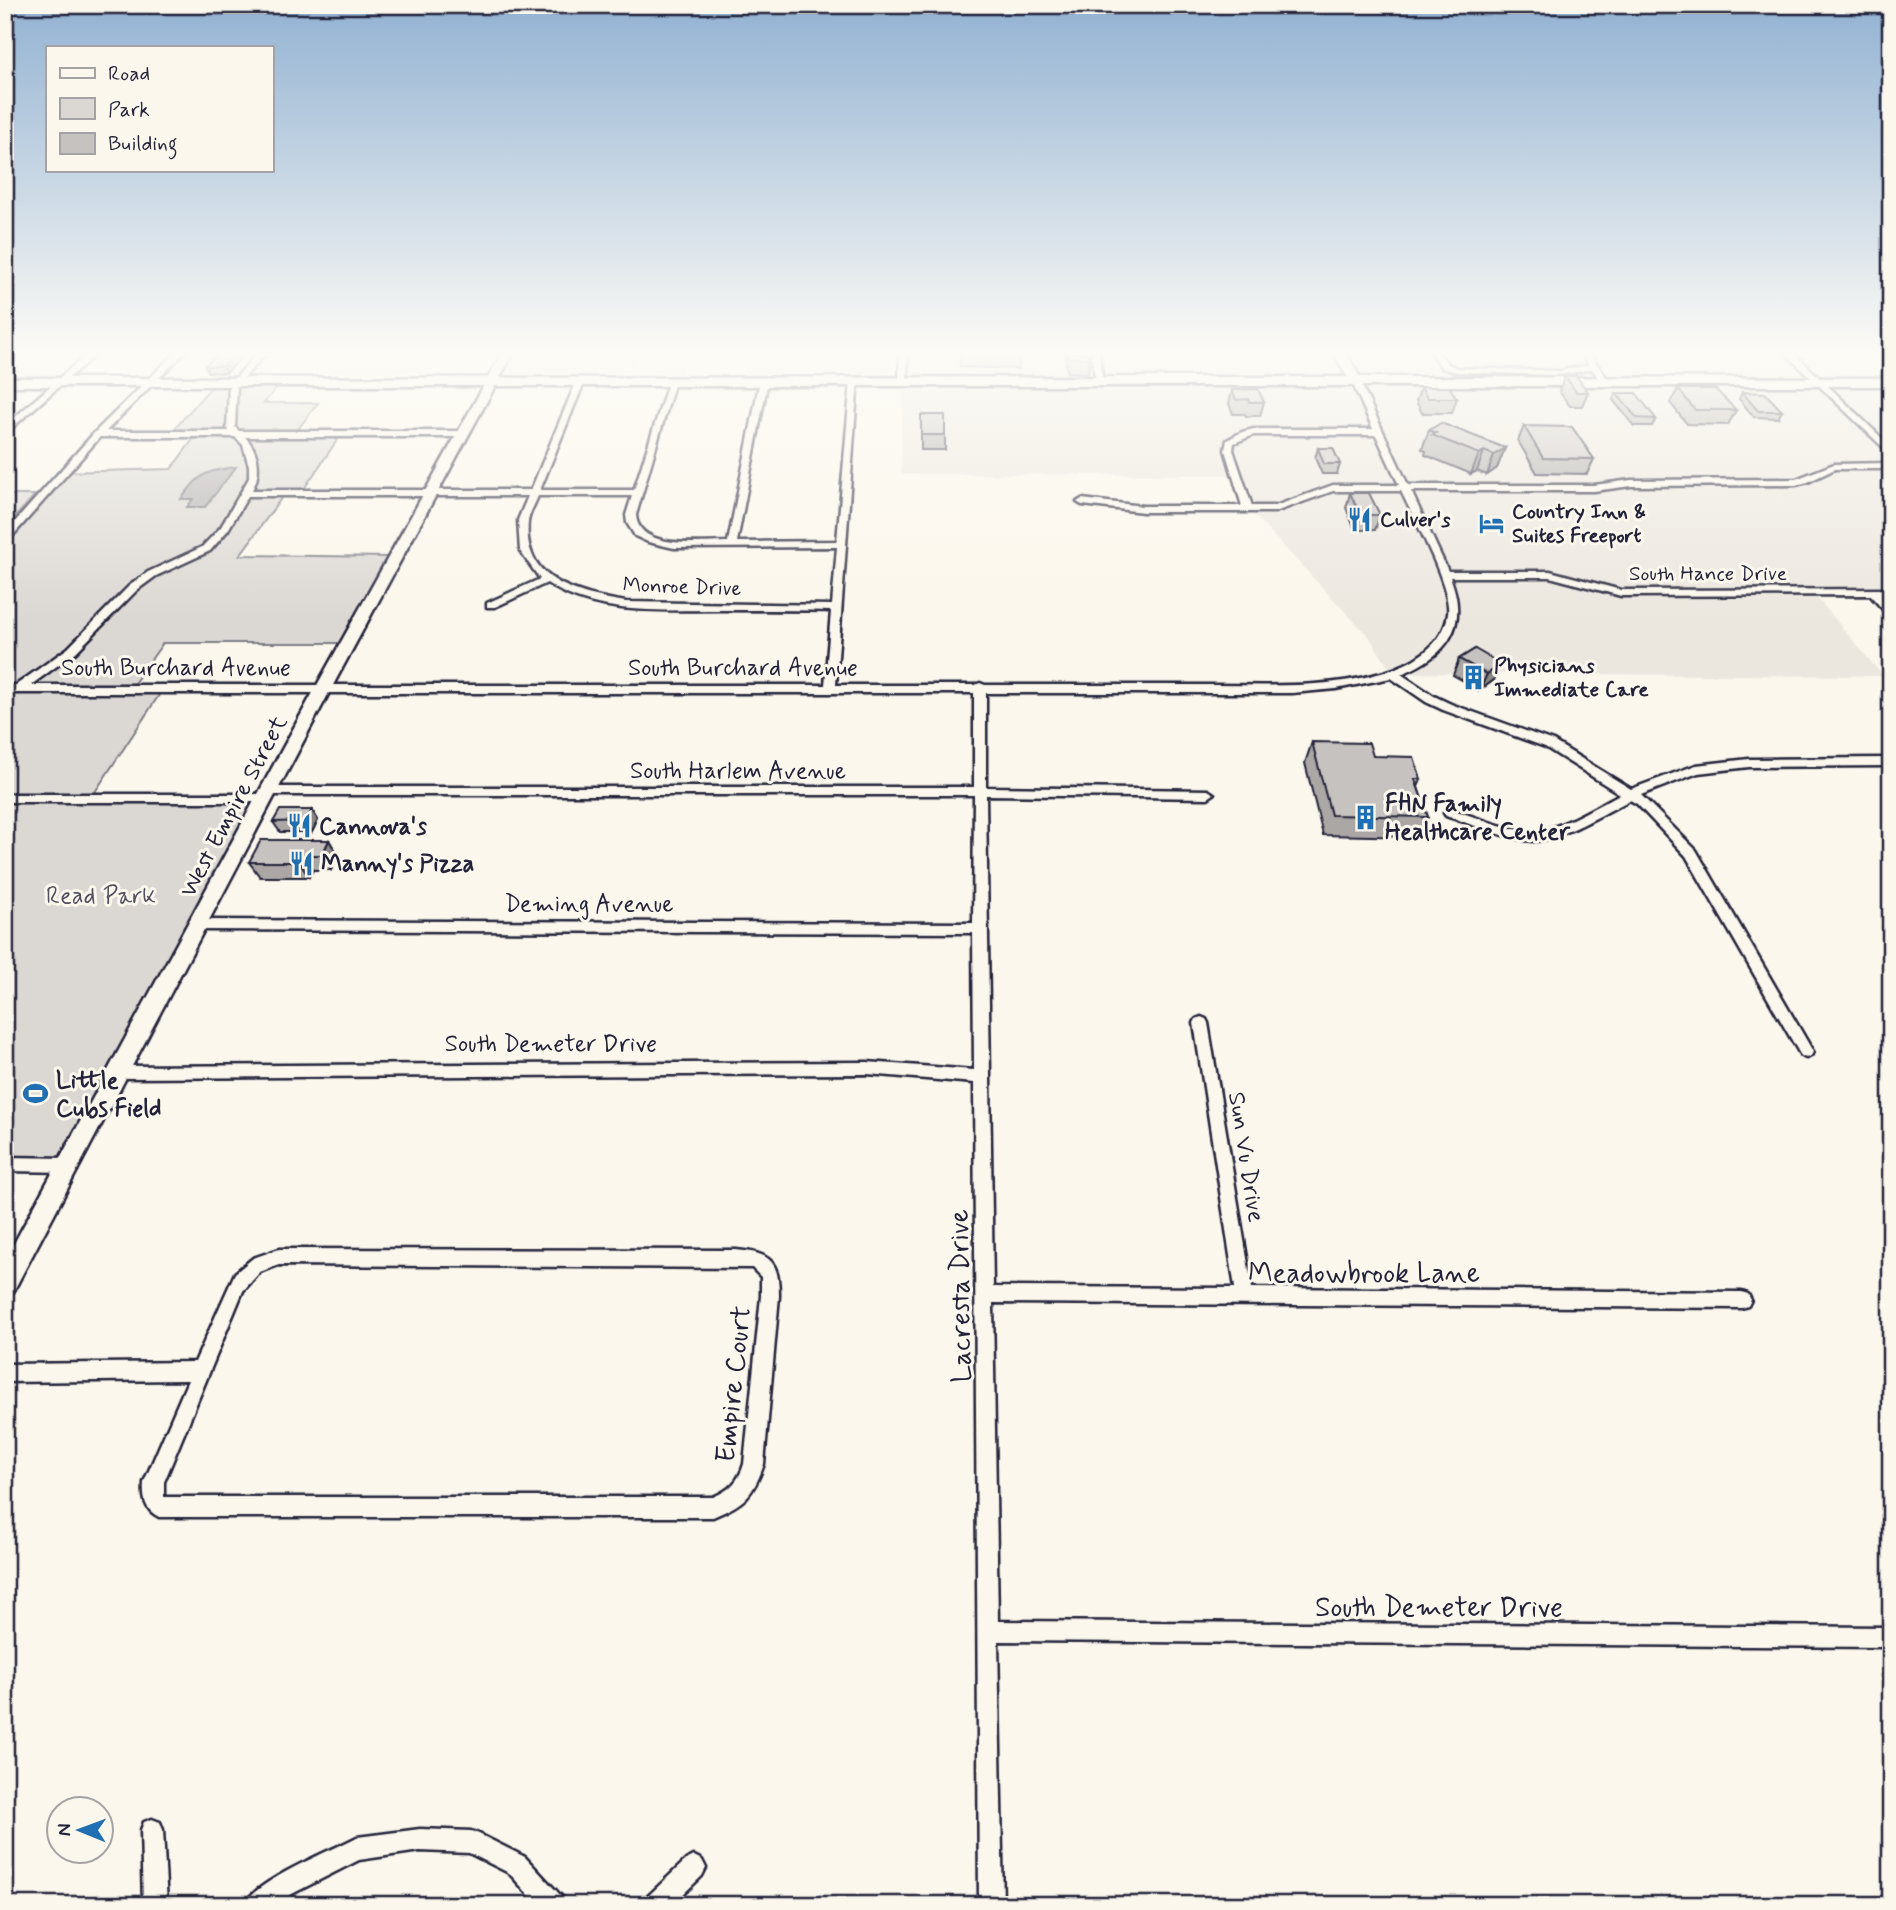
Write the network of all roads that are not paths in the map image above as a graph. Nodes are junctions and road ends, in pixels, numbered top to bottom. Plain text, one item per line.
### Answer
1 (91, 442) edge
2 (245, 442) edge
3 (458, 442) edge
4 (555, 442) edge
5 (654, 442) edge
6 (752, 442) edge
7 (850, 442) edge
8 (1230, 442) edge
9 (1382, 442) edge
10 (1891, 466) edge
11 (1402, 487) junction
12 (534, 492) junction
13 (248, 493) junction
14 (638, 493) junction
15 (431, 494) junction
16 (1082, 502) dead end
17 (1248, 509) junction
18 (5, 539) edge
19 (732, 544) junction
20 (841, 544) junction
21 (1444, 574) junction
22 (546, 580) junction
23 (1872, 592) junction
24 (1891, 592) edge
25 (491, 606) dead end
26 (836, 608) junction
27 (1891, 612) edge
28 (1392, 673) junction
29 (324, 687) junction
30 (980, 687) junction
31 (831, 688) junction
32 (5, 689) edge
33 (19, 689) junction
34 (1891, 762) edge
35 (981, 791) junction
36 (266, 794) junction
37 (1208, 794) dead end
38 (1631, 794) junction
39 (5, 798) edge
40 (1450, 813) dead end
41 (198, 925) junction
42 (980, 928) junction
43 (1201, 1023) dead end
44 (1806, 1052) dead end
45 (118, 1072) junction
46 (983, 1077) junction
47 (5, 1164) edge
48 (69, 1165) junction
49 (5, 1283) edge
50 (986, 1295) junction
51 (1245, 1298) junction
52 (1742, 1300) dead end
53 (199, 1371) junction
54 (5, 1373) edge
55 (988, 1631) junction
56 (1891, 1637) edge
57 (152, 1830) dead end
58 (694, 1868) dead end
59 (279, 1897) edge
60 (155, 1905) edge
61 (256, 1905) edge
62 (554, 1905) edge
63 (655, 1905) edge
64 (991, 1905) edge

1 - 18 street
2 - 13 street
3 - 15 main road, West Empire Street
4 - 12 street, Monroe Drive
5 - 14 street
6 - 19 street
7 - 20 street
8 - 17 street
9 - 11 street
10 - 11 street
11 - 17 street
11 - 21 street
12 - 14 street
12 - 15 street
12 - 22 street, Monroe Drive
13 - 15 street
13 - 33 street
14 - 19 street
15 - 29 main road, West Empire Street
16 - 17 street
19 - 20 street
20 - 26 street
21 - 23 street, South Hance Drive
21 - 28 street, South Burchard Avenue
22 - 25 street
22 - 26 street, Monroe Drive
23 - 24 street, South Hance Drive
23 - 27 street
26 - 31 street
28 - 30 street, South Burchard Avenue
28 - 38 street
29 - 31 street, South Burchard Avenue
29 - 33 street, South Burchard Avenue
29 - 36 main road, West Empire Street
30 - 31 street, South Burchard Avenue
30 - 35 street, Lacresta Drive
32 - 33 street, South Burchard Avenue
34 - 38 street
35 - 36 street, South Harlem Avenue
35 - 37 street, South Harlem Avenue
35 - 42 street, Lacresta Drive
36 - 39 street, South Harlem Avenue
36 - 41 main road, West Empire Street
38 - 40 street
38 - 44 street
41 - 42 street, Deming Avenue
41 - 45 main road, West Empire Street
42 - 46 street, Lacresta Drive
43 - 51 street, Sun Vu Drive
45 - 46 street, South Demeter Drive
45 - 48 main road, West Empire Street
46 - 50 street, Lacresta Drive
47 - 48 street
48 - 49 main road, West Empire Street
50 - 51 street, Meadowbrook Lane
50 - 55 street, Lacresta Drive
51 - 52 street, Meadowbrook Lane
53 - 53 street, Empire Court
53 - 54 street
55 - 56 street, South Demeter Drive
55 - 64 street, Lacresta Drive
57 - 60 street
58 - 63 street
59 - 61 street
59 - 62 street

